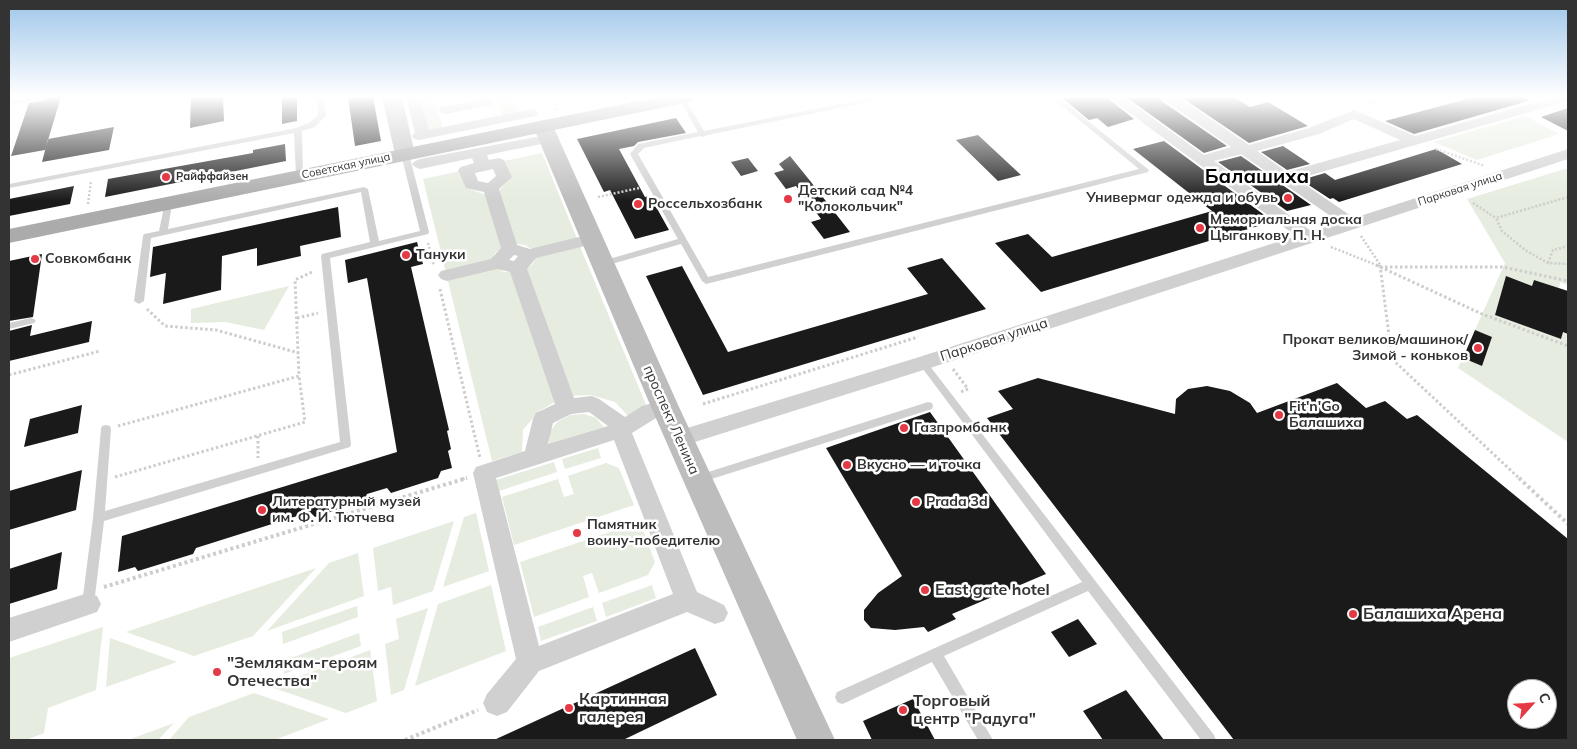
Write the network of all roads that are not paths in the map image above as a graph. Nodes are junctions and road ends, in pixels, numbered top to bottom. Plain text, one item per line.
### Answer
1 (288, 132) edge
2 (298, 132) edge
3 (404, 132) edge
4 (422, 132) edge
5 (440, 132) edge
6 (496, 132) edge
7 (517, 132) edge
8 (539, 132) edge
9 (701, 132) edge
10 (718, 132) edge
11 (1098, 132) edge
12 (1164, 132) edge
13 (1220, 132) edge
14 (1310, 132) edge
15 (1395, 132) edge
16 (1445, 132) edge
17 (703, 135) junction
18 (1415, 141) junction
19 (1245, 149) junction
20 (1568, 154) edge
21 (413, 159) junction
22 (480, 159) junction
23 (1202, 160) junction
24 (300, 176) junction
25 (1291, 176) junction
26 (9, 186) edge
27 (168, 204) junction
28 (1352, 224) junction
29 (163, 233) junction
30 (9, 236) edge
31 (1309, 238) junction
32 (681, 241) junction
33 (579, 242) dead end
34 (375, 244) junction
35 (514, 258) junction
36 (602, 264) junction
37 (440, 277) road end
38 (139, 301) road end
39 (31, 321) dead end
40 (9, 326) edge
41 (923, 363) junction
42 (928, 406) dead end
43 (567, 407) junction
44 (649, 412) dead end
45 (106, 429) road end
46 (621, 430) junction
47 (679, 438) junction
48 (535, 457) junction
49 (698, 479) junction
50 (99, 518) junction
51 (1090, 584) junction
52 (89, 598) joint
53 (688, 600) junction
54 (715, 613) dead end
55 (9, 630) edge
56 (935, 654) junction
57 (530, 662) junction
58 (842, 697) dead end
59 (497, 703) road end
60 (816, 740) edge
61 (986, 740) edge
62 (1209, 740) edge

1 - 26 lane
2 - 24 lane
3 - 21 main road
4 - 5 street
6 - 21 main road, Советская улица
7 - 22 street
8 - 36 main road, проспект Ленина
9 - 17 lane
10 - 17 lane
11 - 32 lane
12 - 23 street
13 - 19 street
14 - 19 street
15 - 18 street
16 - 18 street
17 - 32 lane
18 - 25 street
19 - 23 street
19 - 25 street
20 - 28 street, Парковая улица
21 - 22 street
21 - 24 main road, Советская улица
21 - 34 lane
22 - 35 street
23 - 31 street
24 - 27 main road, Советская улица
25 - 28 street
27 - 29 lane
27 - 30 main road, Советская улица
28 - 31 street, Парковая улица
29 - 34 lane
29 - 38 lane
31 - 41 street, Парковая улица
32 - 36 lane
33 - 35 street
34 - 50 lane
35 - 37 street
35 - 43 street
36 - 47 main road, проспект Ленина
39 - 40 lane
41 - 47 street, Парковая улица
41 - 51 lane
42 - 49 lane
43 - 46 street
43 - 48 street
44 - 46 street
45 - 50 lane
46 - 48 street
46 - 53 street
47 - 49 main road, проспект Ленина
48 - 57 street
49 - 60 main road, проспект Ленина
50 - 52 lane
51 - 56 lane
51 - 62 lane
52 - 55 street
53 - 54 street
53 - 57 street
56 - 58 lane
56 - 61 lane
57 - 59 street

